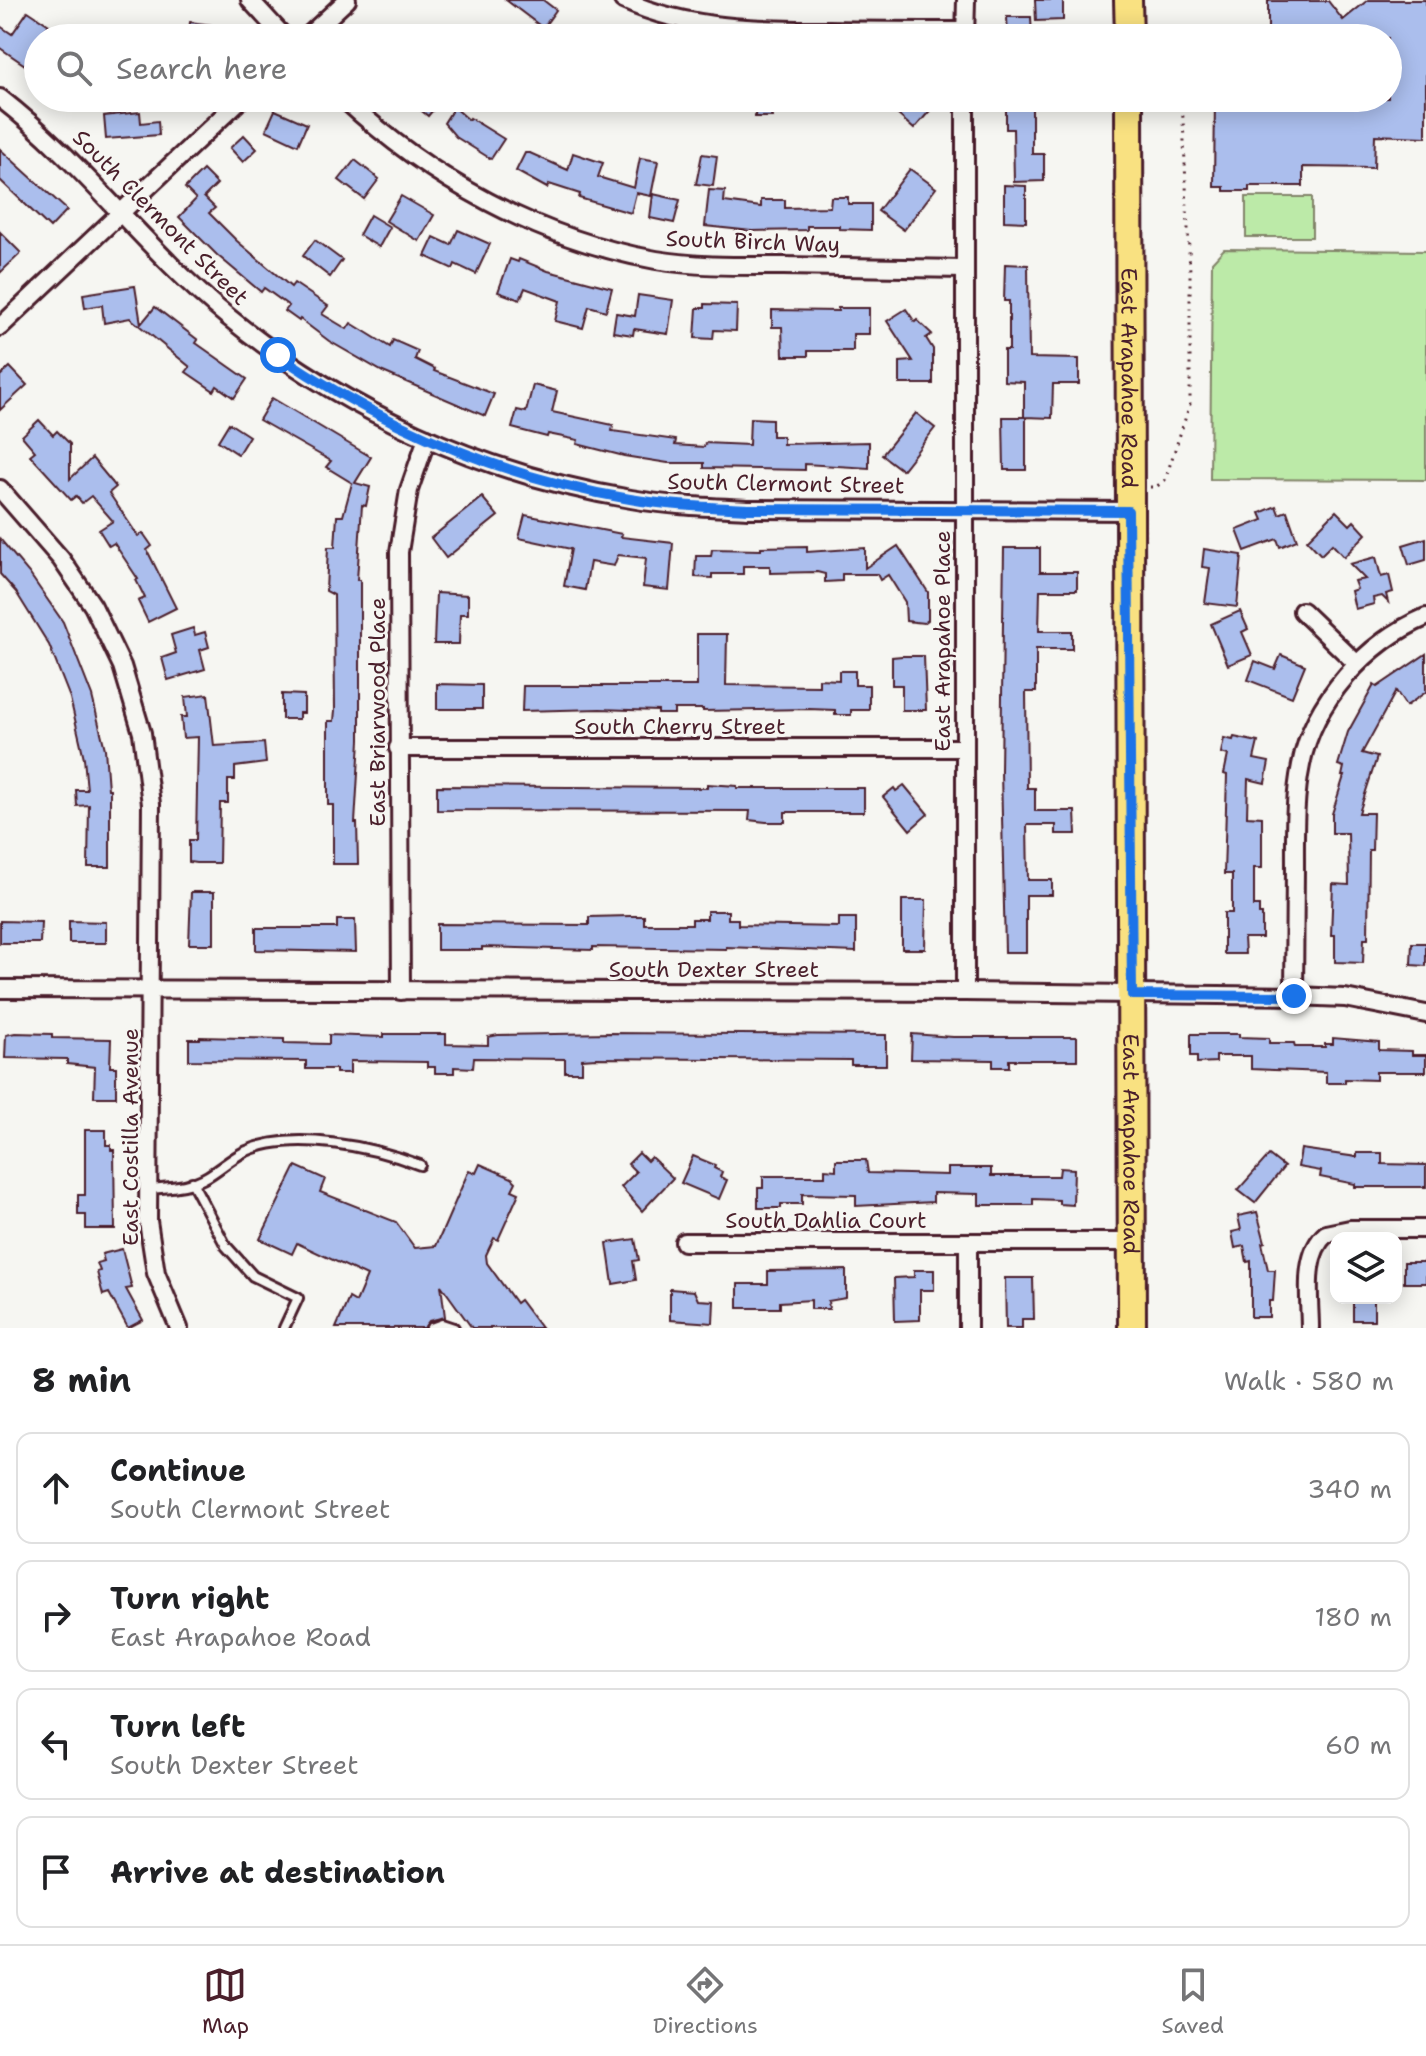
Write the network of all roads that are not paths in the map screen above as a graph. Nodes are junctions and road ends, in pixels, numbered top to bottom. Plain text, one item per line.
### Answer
1 (250, 0) edge
2 (347, 0) edge
3 (623, 0) edge
4 (966, 0) edge
5 (1128, 0) edge
6 (272, 24) edge
7 (321, 24) edge
8 (705, 24) edge
9 (965, 24) edge
10 (1129, 24) edge
11 (0, 98) edge
12 (227, 112) edge
13 (359, 112) edge
14 (965, 112) edge
15 (1129, 112) edge
16 (120, 212) junction
17 (965, 269) junction
18 (0, 327) edge
19 (427, 438) junction
20 (0, 489) edge
21 (1128, 500) junction
22 (965, 509) junction
23 (1302, 611) dead end
24 (1426, 617) edge
25 (1357, 664) junction
26 (398, 748) junction
27 (963, 748) junction
28 (151, 988) junction
29 (0, 989) edge
30 (401, 991) junction
31 (965, 992) junction
32 (1132, 995) junction
33 (1294, 996) junction
34 (1426, 1014) edge
35 (420, 1165) dead end
36 (192, 1182) junction
37 (149, 1189) junction
38 (1426, 1229) edge
39 (684, 1242) dead end
40 (1133, 1242) junction
41 (968, 1243) junction
42 (179, 1328) edge
43 (284, 1328) edge
44 (431, 1328) edge
45 (454, 1328) edge
46 (968, 1328) edge
47 (1132, 1328) edge
48 (1310, 1328) edge

1 - 6 street
2 - 7 street
3 - 8 street
4 - 9 street
5 - 10 main road
11 - 16 street, South Clermont Street
12 - 16 street
13 - 17 street, South Birch Way
14 - 17 street, East Arapahoe Place
15 - 21 main road, East Arapahoe Road
16 - 18 street
16 - 19 street, South Clermont Street
17 - 22 street, East Arapahoe Place
19 - 22 street, South Clermont Street
19 - 26 street, East Briarwood Place
20 - 28 street, East Costilla Avenue
21 - 22 street, South Clermont Street
21 - 32 main road, East Arapahoe Road
22 - 27 street, East Arapahoe Place
23 - 25 street
24 - 25 street
25 - 33 street
26 - 27 street, South Cherry Street
26 - 30 street, East Briarwood Place
27 - 31 street, East Arapahoe Place
28 - 29 street, South Dexter Street
28 - 30 street, South Dexter Street
28 - 37 street, East Costilla Avenue
30 - 31 street, South Dexter Street
31 - 32 street, South Dexter Street
32 - 33 street, South Dexter Street
32 - 40 main road, East Arapahoe Road
33 - 34 street, South Dexter Street
35 - 36 lane
36 - 37 lane
36 - 43 lane
37 - 42 street, East Costilla Avenue
38 - 48 street
39 - 41 street, South Dahlia Court
40 - 41 street, South Dahlia Court
40 - 47 main road, East Arapahoe Road
41 - 46 street
44 - 45 lane

